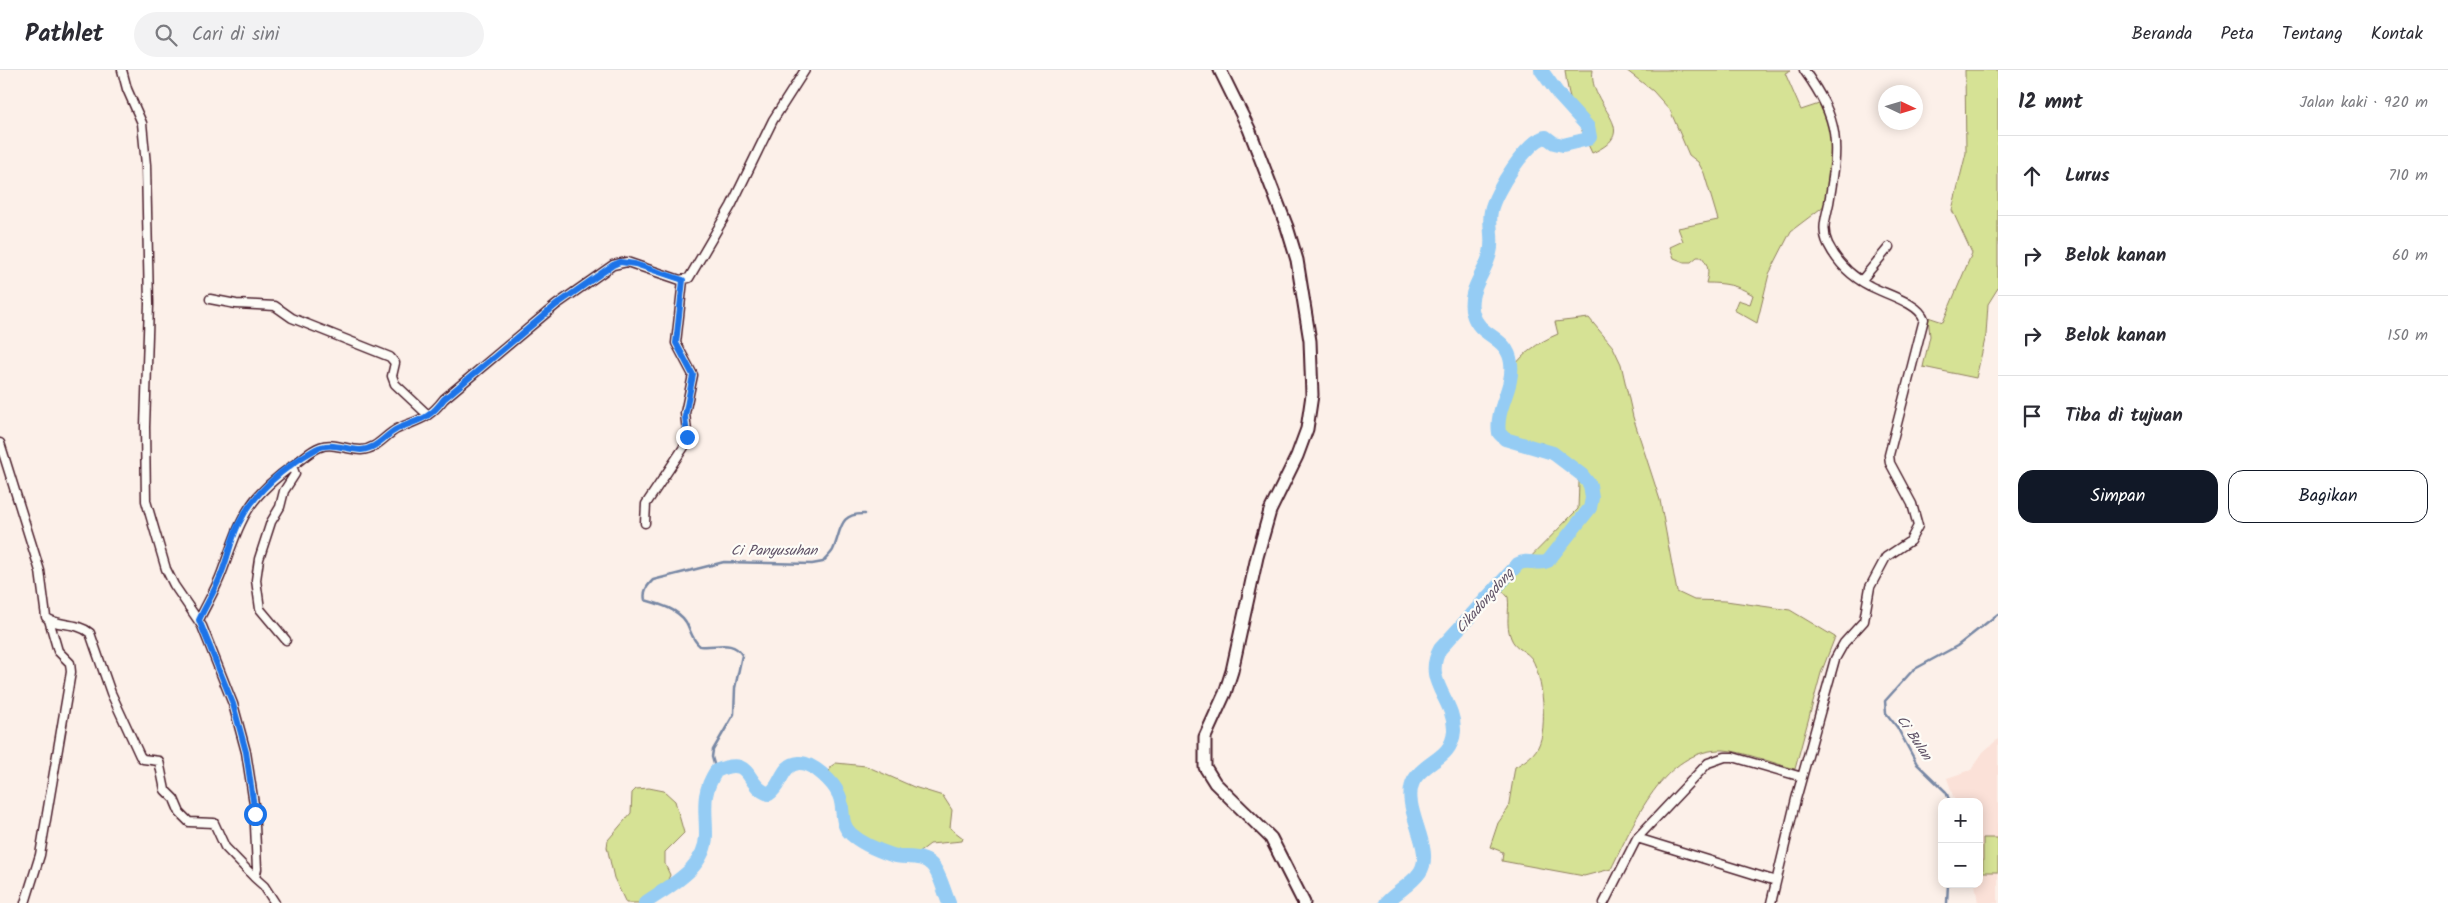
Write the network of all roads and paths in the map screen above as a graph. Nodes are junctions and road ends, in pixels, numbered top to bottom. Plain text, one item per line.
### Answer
1 (122, 70) edge
2 (805, 70) edge
3 (1220, 70) edge
4 (1804, 70) edge
5 (1889, 247) dead end
6 (683, 280) junction
7 (1861, 281) junction
8 (210, 299) dead end
9 (428, 415) junction
10 (0, 442) edge
11 (292, 466) junction
12 (645, 523) dead end
13 (49, 620) junction
14 (199, 620) junction
15 (286, 640) dead end
16 (1802, 777) junction
17 (1637, 838) junction
18 (255, 878) junction
19 (1776, 881) junction
20 (25, 903) edge
21 (275, 903) edge
22 (1304, 903) edge
23 (1604, 903) edge
24 (1771, 903) edge

1 - 14 street
2 - 6 street
3 - 22 street
4 - 7 street
5 - 7 street
6 - 9 street
6 - 12 street
7 - 16 street
8 - 9 street
9 - 11 street
10 - 13 street
11 - 14 street
11 - 15 street
13 - 18 street
13 - 20 street
14 - 18 street
16 - 17 street
16 - 19 street
17 - 19 street
17 - 23 street
18 - 21 street
19 - 24 street

